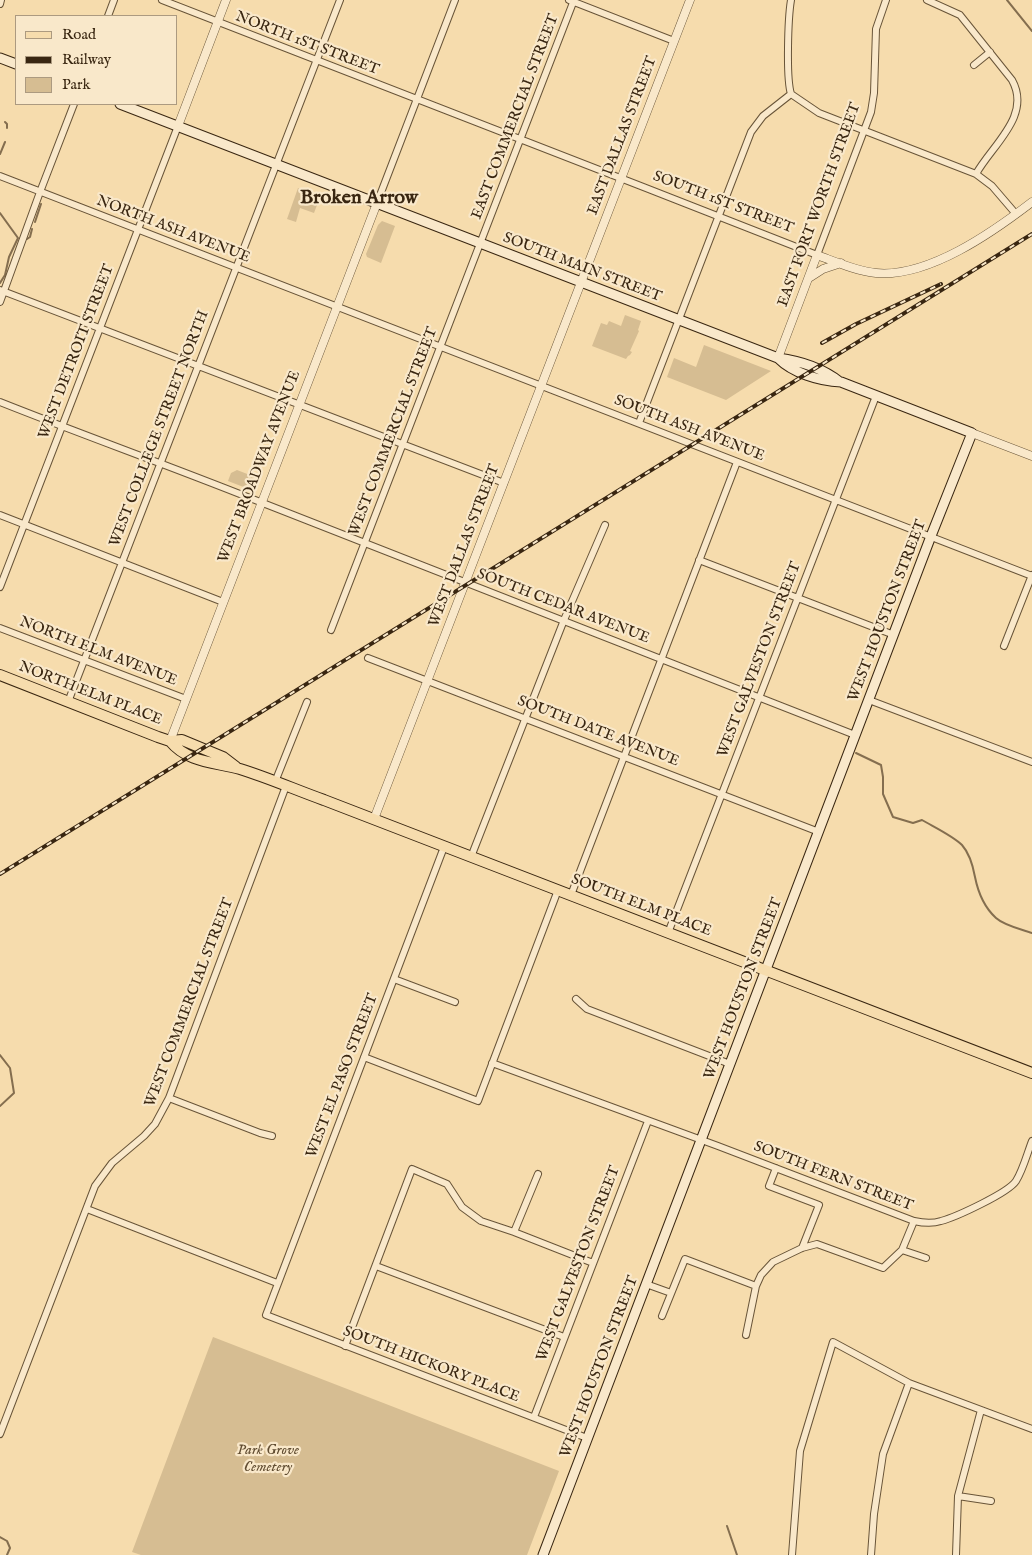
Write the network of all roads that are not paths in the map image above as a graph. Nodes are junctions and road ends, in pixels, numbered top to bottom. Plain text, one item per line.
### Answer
1 (2, 0) edge
2 (114, 0) edge
3 (162, 0) edge
4 (226, 0) edge
5 (340, 0) edge
6 (455, 0) edge
7 (690, 0) edge
8 (791, 0) edge
9 (886, 0) edge
10 (927, 0) edge
11 (572, 1) edge
12 (0, 4) edge
13 (108, 15) edge
14 (218, 22) junction
15 (674, 41) junction
16 (990, 52) junction
17 (0, 58) edge
18 (316, 61) junction
19 (15, 64) edge
20 (974, 65) dead end
21 (791, 94) junction
22 (416, 99) junction
23 (74, 105) edge
24 (123, 105) edge
25 (178, 126) junction
26 (864, 131) junction
27 (520, 139) junction
28 (276, 164) junction
29 (976, 174) junction
30 (0, 176) edge
31 (622, 178) junction
32 (40, 192) junction
33 (1032, 202) edge
34 (377, 203) junction
35 (1016, 214) junction
36 (719, 217) junction
37 (138, 230) junction
38 (480, 243) junction
39 (817, 255) junction
40 (841, 263) junction
41 (236, 268) junction
42 (808, 280) junction
43 (581, 282) junction
44 (2, 290) edge
45 (0, 302) edge
46 (337, 306) junction
47 (679, 320) junction
48 (100, 328) junction
49 (441, 346) junction
50 (778, 358) junction
51 (198, 366) junction
52 (542, 385) junction
53 (876, 396) junction
54 (0, 402) edge
55 (299, 404) junction
56 (639, 423) junction
57 (62, 426) junction
58 (972, 433) junction
59 (402, 444) junction
60 (1032, 456) edge
61 (736, 462) junction
62 (160, 464) junction
63 (504, 483) junction
64 (836, 500) junction
65 (261, 502) junction
66 (0, 515) edge
67 (24, 525) junction
68 (605, 525) dead end
69 (931, 536) junction
70 (364, 543) junction
71 (699, 560) junction
72 (122, 563) junction
73 (1032, 575) edge
74 (465, 583) junction
75 (0, 587) edge
76 (798, 598) junction
77 (223, 602) junction
78 (564, 620) junction
79 (0, 628) edge
80 (331, 630) dead end
81 (894, 635) junction
82 (1004, 646) dead end
83 (368, 658) dead end
84 (661, 658) junction
85 (84, 660) junction
86 (0, 675) edge
87 (428, 681) junction
88 (760, 696) junction
89 (186, 699) junction
90 (869, 700) junction
91 (68, 702) junction
92 (307, 702) dead end
93 (526, 718) junction
94 (855, 735) junction
95 (170, 742) junction
96 (624, 756) junction
97 (1032, 762) edge
98 (275, 782) junction
99 (286, 786) junction
100 (722, 794) junction
101 (374, 819) junction
102 (819, 832) junction
103 (444, 847) junction
104 (471, 857) junction
105 (558, 890) junction
106 (571, 895) junction
107 (668, 933) junction
108 (766, 970) junction
109 (394, 979) junction
110 (576, 999) dead end
111 (455, 1002) dead end
112 (364, 1057) junction
113 (492, 1063) junction
114 (730, 1064) junction
115 (1032, 1073) edge
116 (169, 1098) junction
117 (648, 1121) junction
118 (272, 1136) dead end
119 (701, 1140) junction
120 (1032, 1141) edge
121 (776, 1168) junction
122 (538, 1174) dead end
123 (87, 1209) junction
124 (914, 1221) junction
125 (514, 1232) junction
126 (802, 1248) junction
127 (902, 1250) junction
128 (926, 1258) dead end
129 (593, 1263) junction
130 (376, 1266) junction
131 (277, 1283) junction
132 (646, 1284) junction
133 (756, 1286) junction
134 (671, 1293) junction
135 (266, 1315) joint
136 (662, 1316) dead end
137 (746, 1335) dead end
138 (564, 1337) junction
139 (345, 1346) junction
140 (909, 1383) junction
141 (981, 1410) junction
142 (534, 1417) junction
143 (1032, 1429) edge
144 (0, 1434) edge
145 (587, 1438) junction
146 (958, 1496) junction
147 (991, 1501) dead end
148 (543, 1555) edge
149 (792, 1555) edge
150 (871, 1555) edge
151 (956, 1555) edge

1 - 12 street
2 - 13 street
3 - 14 street, NORTH 1ST STREET
4 - 14 street
5 - 18 street, WEST COLLEGE STREET NORTH
6 - 22 street
7 - 15 street, EAST DALLAS STREET
8 - 21 street
9 - 26 street, EAST FORT WORTH STREET
10 - 16 street
11 - 15 street
11 - 27 street, EAST COMMERCIAL STREET
14 - 18 street, NORTH 1ST STREET
14 - 25 street
15 - 31 street, EAST DALLAS STREET
16 - 20 street
16 - 29 street
17 - 19 main road
18 - 22 street, NORTH 1ST STREET
18 - 28 street, WEST COLLEGE STREET NORTH
21 - 26 street
21 - 36 street
22 - 27 street, SOUTH 1ST STREET
22 - 34 street
23 - 32 street
24 - 25 main road, SOUTH MAIN STREET
25 - 28 main road, SOUTH MAIN STREET
25 - 37 street, WEST DETROIT STREET
26 - 29 street
26 - 39 street, EAST FORT WORTH STREET
27 - 31 street, SOUTH 1ST STREET
27 - 38 street, EAST COMMERCIAL STREET
28 - 34 main road, SOUTH MAIN STREET
28 - 41 street, WEST COLLEGE STREET NORTH
29 - 35 street
30 - 32 street, NORTH ASH AVENUE
31 - 36 street, SOUTH 1ST STREET
31 - 43 street, EAST DALLAS STREET
32 - 37 street, NORTH ASH AVENUE
32 - 44 street
33 - 35 street, SOUTH 1ST STREET
34 - 38 main road, SOUTH MAIN STREET
34 - 46 street, WEST BROADWAY AVENUE
35 - 40 street, SOUTH 1ST STREET
36 - 39 street, SOUTH 1ST STREET
36 - 47 street
37 - 41 street, NORTH ASH AVENUE
37 - 48 street, WEST DETROIT STREET
38 - 43 main road, SOUTH MAIN STREET
38 - 49 street, WEST COMMERCIAL STREET
39 - 40 street, SOUTH 1ST STREET
39 - 42 street, EAST FORT WORTH STREET
40 - 42 street
41 - 46 street, NORTH ASH AVENUE
41 - 51 street, WEST COLLEGE STREET NORTH
42 - 50 street, EAST FORT WORTH STREET
43 - 47 main road, SOUTH MAIN STREET
43 - 52 street, WEST DALLAS STREET
44 - 45 street
44 - 48 street
46 - 49 street, SOUTH ASH AVENUE
46 - 55 street, WEST BROADWAY AVENUE
47 - 50 main road, SOUTH MAIN STREET
47 - 56 street
48 - 51 street
48 - 57 street, WEST DETROIT STREET
49 - 52 street, SOUTH ASH AVENUE
49 - 59 street, WEST COMMERCIAL STREET
50 - 53 main road, SOUTH MAIN STREET
51 - 55 street
51 - 62 street, WEST COLLEGE STREET NORTH
52 - 56 street, SOUTH ASH AVENUE
52 - 63 street, WEST DALLAS STREET
53 - 58 main road, SOUTH MAIN STREET
53 - 64 street, WEST GALVESTON STREET
54 - 57 street, SOUTH CEDAR AVENUE
55 - 59 street
55 - 65 street, WEST BROADWAY AVENUE
56 - 61 street, SOUTH ASH AVENUE
57 - 62 street, SOUTH CEDAR AVENUE
57 - 67 street, WEST DETROIT STREET
58 - 60 street, SOUTH MAIN STREET
58 - 69 main road, WEST HOUSTON STREET
59 - 63 street
59 - 70 street, WEST COMMERCIAL STREET
61 - 64 street, SOUTH ASH AVENUE
61 - 71 street
62 - 65 street, SOUTH CEDAR AVENUE
62 - 72 street, WEST COLLEGE STREET NORTH
63 - 74 street, WEST DALLAS STREET
64 - 69 street, SOUTH ASH AVENUE
64 - 76 street, WEST GALVESTON STREET
65 - 70 street, SOUTH CEDAR AVENUE
65 - 77 street, WEST BROADWAY AVENUE
66 - 67 street
67 - 72 street
67 - 75 street, WEST DETROIT STREET
68 - 78 street
69 - 73 street, SOUTH ASH AVENUE
69 - 81 main road, WEST HOUSTON STREET
70 - 74 street, SOUTH CEDAR AVENUE
70 - 80 street, WEST COMMERCIAL STREET
71 - 76 street
71 - 84 street
72 - 77 street
72 - 85 street, WEST COLLEGE STREET NORTH
73 - 82 street
74 - 78 street, SOUTH CEDAR AVENUE
74 - 87 street, WEST DALLAS STREET
76 - 81 street
76 - 88 street, WEST GALVESTON STREET
77 - 89 street, WEST BROADWAY AVENUE
78 - 84 street, SOUTH CEDAR AVENUE
78 - 93 street
79 - 85 street, NORTH ELM AVENUE
81 - 90 main road, WEST HOUSTON STREET
83 - 87 street, SOUTH DATE AVENUE
84 - 88 street, SOUTH CEDAR AVENUE
84 - 96 street
85 - 89 street, NORTH ELM AVENUE
85 - 91 street, WEST COLLEGE STREET NORTH
86 - 91 main road, NORTH ELM PLACE
87 - 93 street, SOUTH DATE AVENUE
87 - 101 street, WEST DALLAS STREET
88 - 94 street, SOUTH CEDAR AVENUE
88 - 100 street, WEST GALVESTON STREET
89 - 95 street, WEST BROADWAY AVENUE
90 - 94 main road, WEST HOUSTON STREET
90 - 97 street
91 - 95 main road, NORTH ELM PLACE
92 - 98 street
93 - 96 street, SOUTH DATE AVENUE
93 - 104 street
94 - 102 main road, WEST HOUSTON STREET
95 - 98 main road, SOUTH ELM PLACE
96 - 100 street, SOUTH DATE AVENUE
96 - 106 street
98 - 99 main road, SOUTH ELM PLACE
99 - 101 main road, SOUTH ELM PLACE
99 - 116 street, WEST COMMERCIAL STREET
100 - 102 street, SOUTH DATE AVENUE
100 - 107 street, WEST GALVESTON STREET
101 - 103 main road, SOUTH ELM PLACE
102 - 108 main road, WEST HOUSTON STREET
103 - 104 main road, SOUTH ELM PLACE
103 - 109 street, WEST EL PASO STREET
104 - 105 main road, SOUTH ELM PLACE
105 - 106 main road, SOUTH ELM PLACE
105 - 113 street
106 - 107 main road, SOUTH ELM PLACE
107 - 108 main road, SOUTH ELM PLACE
108 - 114 main road, WEST HOUSTON STREET
108 - 115 main road, SOUTH ELM PLACE
109 - 111 street
109 - 112 street, WEST EL PASO STREET
110 - 114 street
112 - 113 street
112 - 131 street, WEST EL PASO STREET
113 - 117 street, SOUTH FERN STREET
114 - 119 main road, WEST HOUSTON STREET
116 - 118 street
116 - 123 street, WEST COMMERCIAL STREET
117 - 119 street, SOUTH FERN STREET
117 - 129 street, WEST GALVESTON STREET
119 - 121 street, SOUTH FERN STREET
119 - 132 main road, WEST HOUSTON STREET
120 - 124 street, SOUTH FERN STREET
121 - 124 street, SOUTH FERN STREET
121 - 126 street
122 - 125 street
123 - 131 street
123 - 144 street, WEST COMMERCIAL STREET
124 - 127 street
125 - 129 street
125 - 130 street
126 - 127 street
126 - 133 street
127 - 128 street
129 - 138 street, WEST GALVESTON STREET
130 - 138 street
130 - 139 street
131 - 135 street, WEST EL PASO STREET
132 - 134 street
132 - 145 main road, WEST HOUSTON STREET
133 - 134 street
133 - 137 street
134 - 136 street
135 - 139 street, SOUTH HICKORY PLACE
138 - 142 street, WEST GALVESTON STREET
139 - 142 street, SOUTH HICKORY PLACE
140 - 141 street
140 - 149 street
140 - 150 street
141 - 143 street
141 - 146 street
142 - 145 street, SOUTH HICKORY PLACE
145 - 148 main road, WEST HOUSTON STREET
146 - 147 street
146 - 151 street

